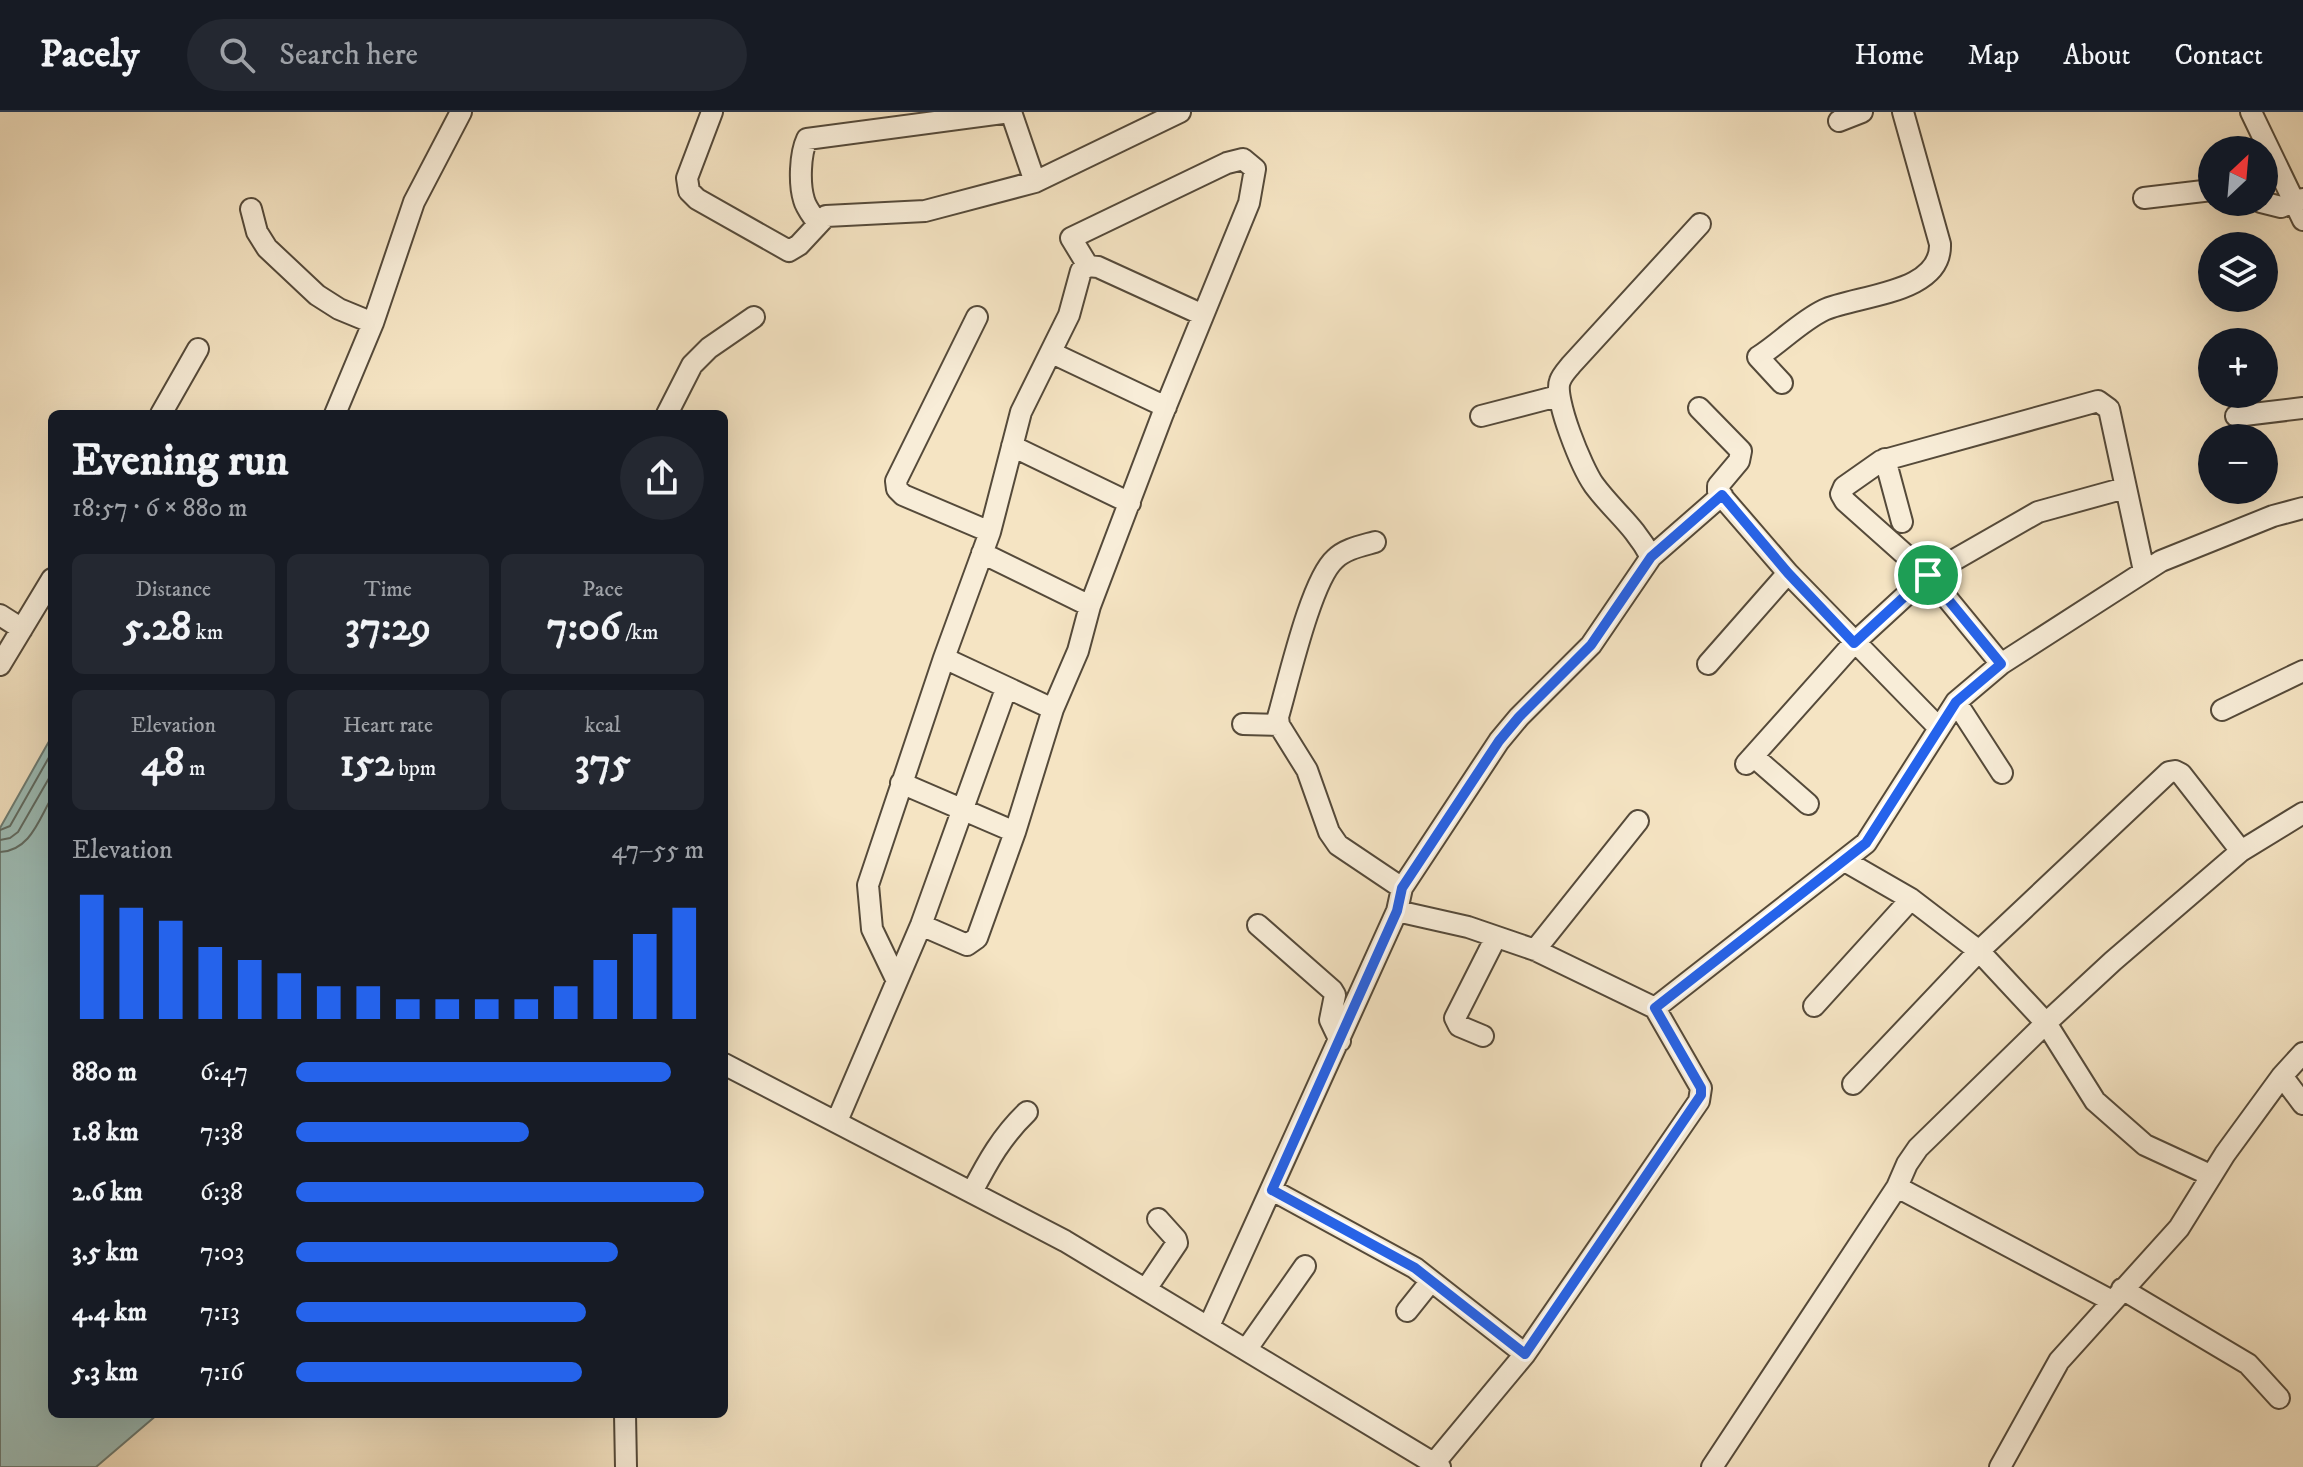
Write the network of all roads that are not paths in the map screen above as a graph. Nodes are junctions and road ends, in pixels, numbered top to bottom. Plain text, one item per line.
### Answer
1 (461, 112) edge
2 (712, 112) edge
3 (1010, 112) edge
4 (1180, 112) edge
5 (1862, 112) edge
6 (1903, 112) edge
7 (2251, 112) edge
8 (1839, 121) dead end
9 (1035, 182) junction
10 (2198, 192) edge
11 (2144, 198) dead end
12 (2278, 206) edge
13 (2301, 207) edge
14 (251, 209) dead end
15 (818, 224) junction
16 (1700, 224) dead end
17 (1088, 266) junction
18 (1203, 315) junction
19 (754, 317) dead end
20 (977, 317) dead end
21 (373, 323) junction
22 (198, 349) dead end
23 (1052, 353) junction
24 (1782, 383) dead end
25 (1558, 396) junction
26 (1166, 407) junction
27 (1699, 408) dead end
28 (2303, 408) edge
29 (163, 410) edge
30 (337, 410) edge
31 (669, 410) edge
32 (1481, 416) dead end
33 (2236, 416) dead end
34 (1012, 446) junction
35 (1885, 459) junction
36 (2125, 488) junction
37 (1722, 495) junction
38 (1130, 503) junction
39 (2303, 508) edge
40 (1902, 522) dead end
41 (990, 532) junction
42 (1375, 542) dead end
43 (982, 553) junction
44 (1651, 557) junction
45 (2144, 571) junction
46 (1788, 573) junction
47 (1928, 575) junction
48 (48, 586) edge
49 (1090, 606) junction
50 (0, 615) edge
51 (22, 629) junction
52 (1854, 643) junction
53 (944, 658) junction
54 (1708, 664) dead end
55 (2001, 664) junction
56 (0, 665) edge
57 (2303, 671) edge
58 (1006, 689) junction
59 (1956, 702) junction
60 (1053, 709) junction
61 (2222, 710) dead end
62 (1243, 724) dead end
63 (1279, 725) junction
64 (1939, 728) junction
65 (2002, 773) dead end
66 (901, 783) junction
67 (1808, 804) dead end
68 (963, 810) junction
69 (2303, 813) edge
70 (1638, 821) dead end
71 (1015, 832) junction
72 (2241, 851) junction
73 (1845, 861) junction
74 (1402, 888) junction
75 (1911, 899) junction
76 (1397, 911) junction
77 (921, 925) junction
78 (1258, 925) dead end
79 (1496, 937) junction
80 (1535, 950) junction
81 (1979, 951) junction
82 (897, 981) junction
83 (1814, 1006) dead end
84 (1655, 1008) junction
85 (2046, 1023) junction
86 (1483, 1036) dead end
87 (1340, 1041) junction
88 (2303, 1053) edge
89 (728, 1066) edge
90 (2282, 1076) junction
91 (1853, 1084) dead end
92 (2303, 1104) edge
93 (1027, 1112) dead end
94 (837, 1121) junction
95 (2210, 1175) junction
96 (1897, 1187) junction
97 (1272, 1190) junction
98 (972, 1192) junction
99 (1158, 1219) dead end
100 (1305, 1266) dead end
101 (1431, 1281) junction
102 (1146, 1289) junction
103 (2117, 1295) junction
104 (1407, 1311) dead end
105 (1209, 1326) junction
106 (1246, 1350) junction
107 (1525, 1354) junction
108 (2279, 1398) dead end
109 (625, 1418) edge
110 (1435, 1466) edge
111 (626, 1467) edge
112 (1712, 1467) edge
113 (2000, 1467) edge

1 - 21 street
2 - 15 street
3 - 9 street
3 - 15 street
4 - 9 street
5 - 8 street
6 - 24 street
7 - 13 street
9 - 15 street
10 - 11 street
12 - 13 street
14 - 21 street
16 - 25 street
17 - 18 street
17 - 18 street
17 - 23 street
18 - 26 street
19 - 31 street
20 - 41 street
21 - 30 street
22 - 29 street
23 - 26 street
23 - 34 street
25 - 32 street
25 - 44 street
26 - 38 street
27 - 37 street
28 - 33 street
34 - 38 street
34 - 41 street
35 - 36 street
35 - 40 street
35 - 47 street
36 - 45 street
36 - 47 street
37 - 44 street
37 - 46 street
38 - 49 street
39 - 45 street
41 - 43 street
42 - 63 street
43 - 49 street
43 - 53 street
44 - 74 street
45 - 55 street
46 - 52 street
46 - 54 street
47 - 52 street
47 - 55 street
48 - 51 street
49 - 60 street
50 - 51 street
51 - 56 street
52 - 64 street
52 - 67 street
53 - 58 street
53 - 66 street
55 - 59 street
57 - 61 street
58 - 60 street
58 - 68 street
59 - 64 street
59 - 65 street
60 - 71 street
62 - 63 street
63 - 74 street
64 - 73 street
66 - 68 street
66 - 82 street
68 - 71 street
68 - 77 street
69 - 72 street
70 - 80 street
71 - 77 street
72 - 81 street
72 - 85 street
73 - 75 street
73 - 84 street
74 - 76 street
75 - 81 street
75 - 83 street
76 - 79 street
76 - 87 street
77 - 82 street
78 - 87 street
79 - 80 street
79 - 86 street
80 - 84 street
81 - 85 street
81 - 91 street
82 - 94 street
84 - 107 street
85 - 95 street
85 - 96 street
87 - 97 street
88 - 90 street
89 - 94 street
90 - 92 street
90 - 95 street
93 - 98 street
94 - 98 street
95 - 103 street
96 - 103 street
96 - 112 street
97 - 101 street
97 - 105 street
98 - 102 street
99 - 102 street
100 - 106 street
101 - 104 street
101 - 107 street
102 - 105 street
103 - 108 street
103 - 113 street
105 - 106 street
106 - 110 street
107 - 110 street
109 - 111 street

